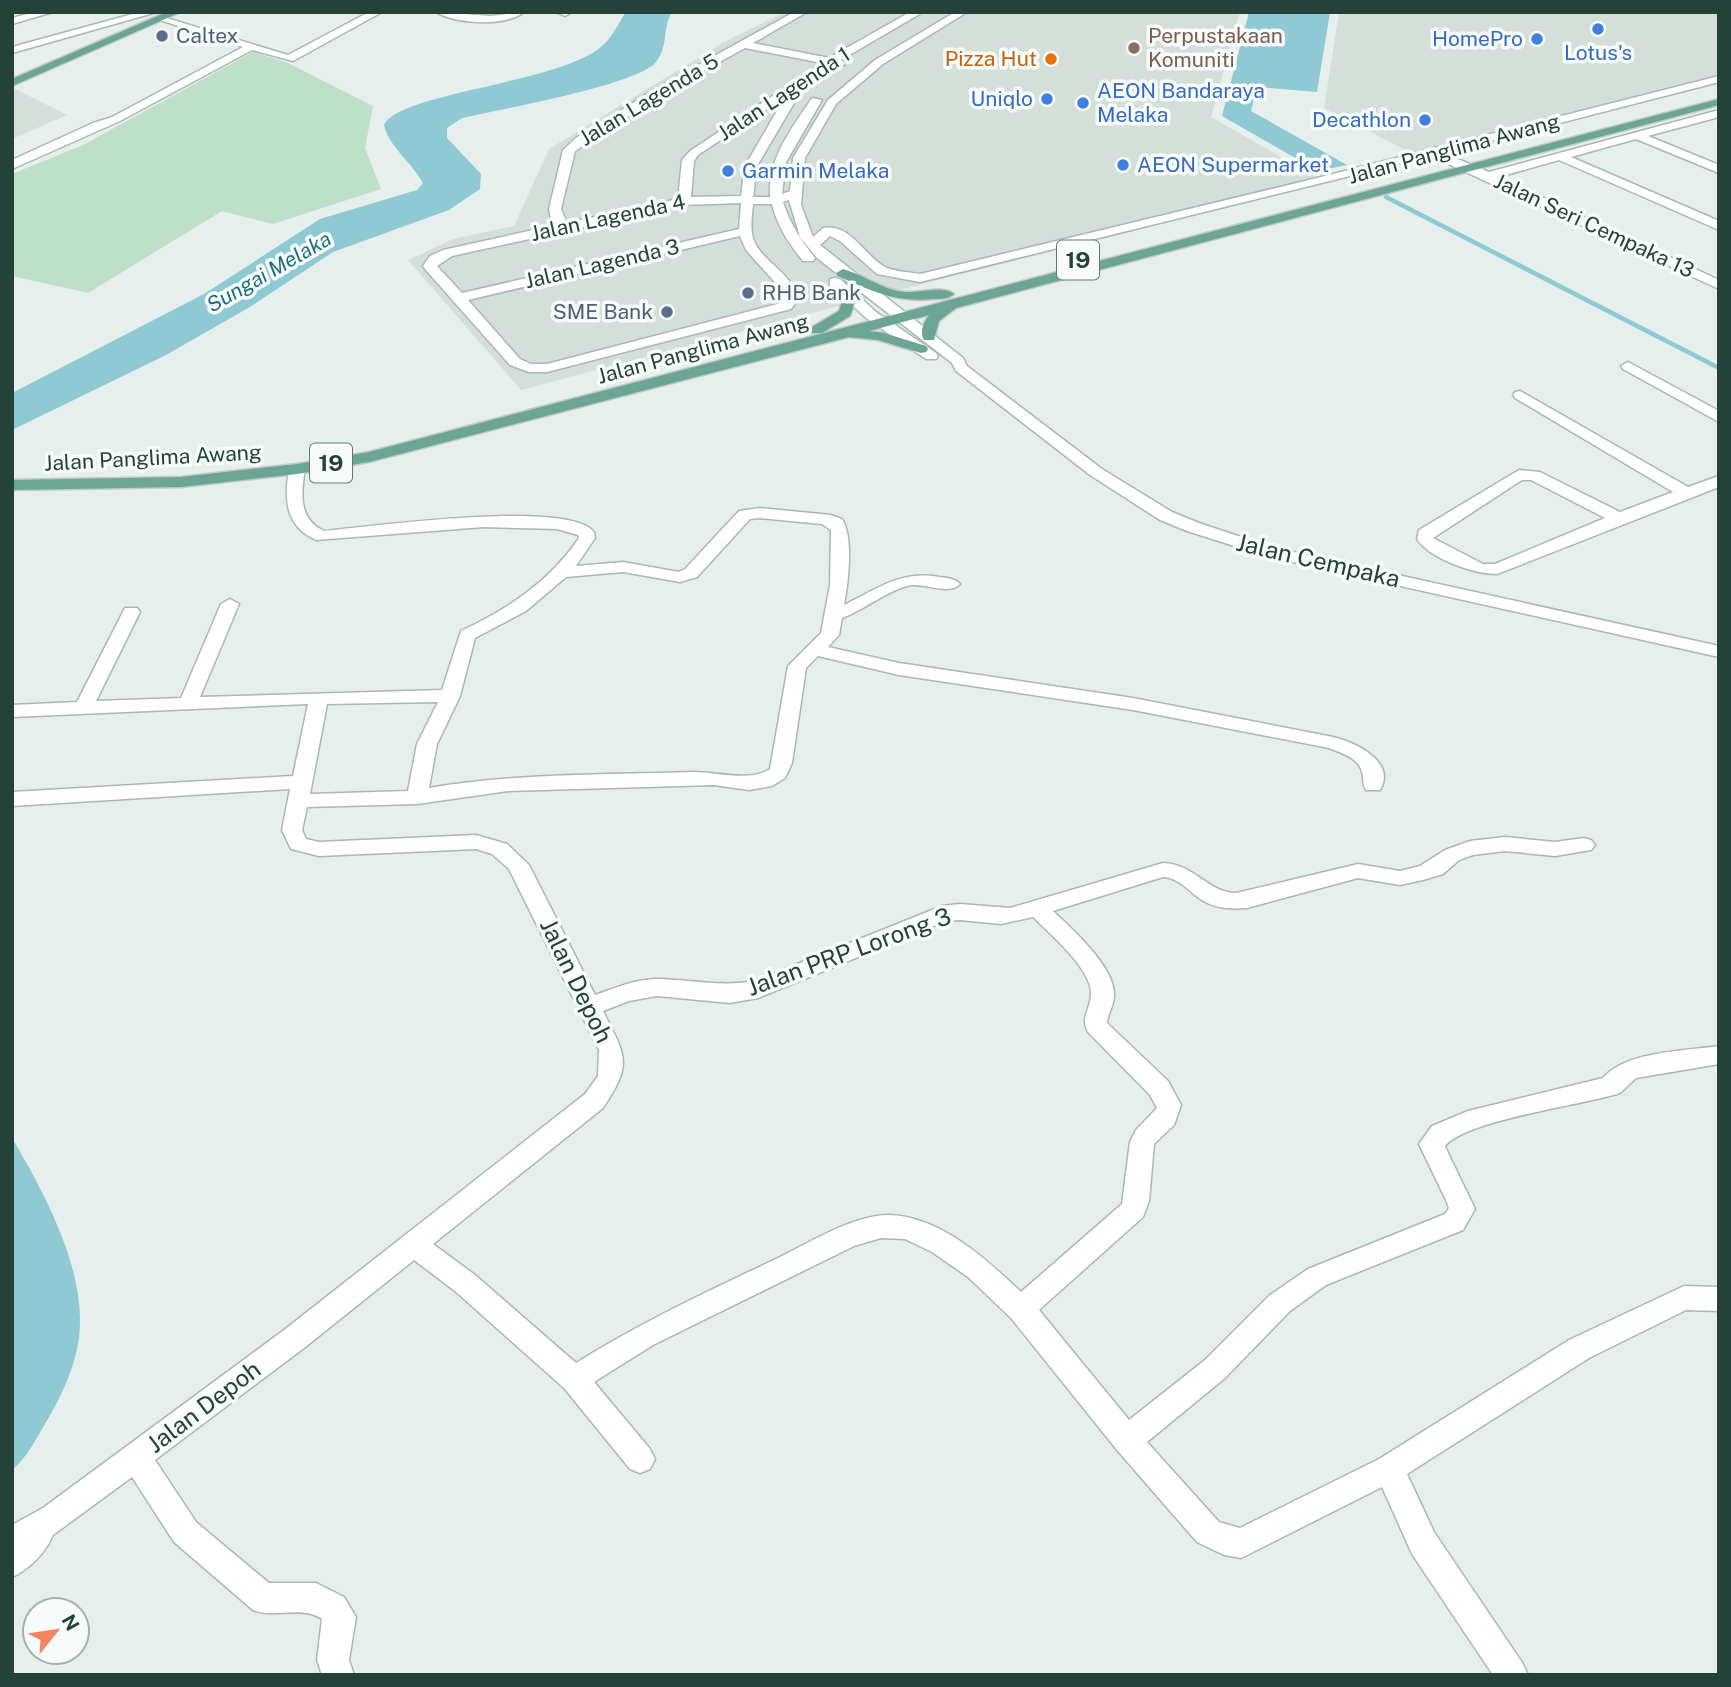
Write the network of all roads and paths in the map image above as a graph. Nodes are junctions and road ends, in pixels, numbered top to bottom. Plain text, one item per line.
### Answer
1 (48, 12) edge
2 (152, 12) edge
3 (176, 12) edge
4 (377, 12) edge
5 (442, 12) edge
6 (519, 12) edge
7 (802, 12) edge
8 (918, 12) edge
9 (946, 12) edge
10 (962, 12) edge
11 (164, 18) junction
12 (12, 21) edge
13 (104, 26) junction
14 (124, 34) junction
15 (742, 44) junction
16 (251, 47) junction
17 (12, 50) edge
18 (833, 60) junction
19 (863, 64) junction
20 (1719, 79) edge
21 (12, 83) edge
22 (788, 91) junction
23 (1719, 94) edge
24 (1719, 102) edge
25 (1676, 104) junction
26 (762, 108) junction
27 (1689, 109) junction
28 (780, 115) junction
29 (1715, 117) edge
30 (1636, 135) junction
31 (1431, 152) junction
32 (1561, 157) junction
33 (1453, 161) junction
34 (12, 165) edge
35 (1468, 167) junction
36 (1719, 170) edge
37 (1488, 176) junction
38 (745, 199) junction
39 (786, 199) junction
40 (684, 201) junction
41 (1719, 226) edge
42 (564, 227) junction
43 (745, 231) junction
44 (812, 245) junction
45 (843, 273) junction
46 (1719, 285) edge
47 (850, 297) junction
48 (459, 298) junction
49 (953, 298) junction
50 (897, 313) junction
51 (876, 319) junction
52 (817, 330) junction
53 (837, 336) junction
54 (925, 343) junction
55 (1629, 366) dead end
56 (1520, 395) dead end
57 (1719, 417) edge
58 (297, 470) junction
59 (12, 473) edge
60 (1719, 481) edge
61 (12, 485) edge
62 (1686, 493) junction
63 (1619, 518) junction
64 (563, 572) junction
65 (951, 583) dead end
66 (230, 604) dead end
67 (131, 612) dead end
68 (834, 615) junction
69 (817, 650) junction
70 (1719, 652) edge
71 (450, 696) junction
72 (319, 698) junction
73 (188, 703) junction
74 (85, 707) junction
75 (12, 710) edge
76 (1373, 785) dead end
77 (299, 791) junction
78 (417, 797) junction
79 (12, 799) edge
80 (1584, 845) dead end
81 (1036, 907) junction
82 (591, 1006) junction
83 (1719, 1055) edge
84 (413, 1244) junction
85 (1719, 1299) edge
86 (1021, 1309) junction
87 (574, 1379) junction
88 (1127, 1440) junction
89 (136, 1458) junction
90 (640, 1459) dead end
91 (1389, 1469) junction
92 (54, 1518) junction
93 (12, 1542) edge
94 (12, 1562) edge
95 (338, 1675) edge
96 (1512, 1675) edge

1 - 12 street
2 - 13 street
3 - 11 main road
4 - 16 street
5 - 6 street
7 - 15 street, Jalan Lagenda 5
8 - 18 street, Jalan Lagenda 1
9 - 19 street
10 - 19 street
11 - 14 main road
11 - 16 street
13 - 14 main road
13 - 17 street
14 - 21 main road
15 - 18 street
15 - 42 street, Jalan Lagenda 5
16 - 34 street
18 - 19 street
18 - 22 street, Jalan Lagenda 1
19 - 39 street
19 - 39 street
20 - 31 street
22 - 26 street, Jalan Lagenda 1
22 - 28 street
23 - 25 main road, Jalan Panglima Awang / 19
24 - 27 main road, Jalan Panglima Awang / 19
25 - 27 street
25 - 33 main road, Jalan Panglima Awang / 19
26 - 28 street
26 - 40 street, Jalan Lagenda 1
27 - 29 street
27 - 35 main road, Jalan Panglima Awang / 19
28 - 38 street
29 - 30 street
30 - 32 street
30 - 36 street
31 - 33 street, Jalan Seri Cempaka 13
31 - 44 street
32 - 37 street
32 - 41 street
33 - 35 street, Jalan Seri Cempaka 13
33 - 49 main road, Jalan Panglima Awang / 19
35 - 37 street, Jalan Seri Cempaka 13
35 - 49 main road, Jalan Panglima Awang / 19
37 - 46 street, Jalan Seri Cempaka 13
38 - 39 street, Jalan Lagenda 4
38 - 40 street, Jalan Lagenda 4
38 - 43 street
39 - 44 street
39 - 47 street, Jalan Cempaka
40 - 42 street, Jalan Lagenda 4
42 - 48 street, Jalan Lagenda 4
43 - 48 street, Jalan Lagenda 3
43 - 48 street
44 - 45 street, Jalan Cempaka
45 - 49 main road
45 - 50 street, Jalan Cempaka
47 - 51 street, Jalan Cempaka
47 - 52 main road
49 - 50 main road, Jalan Panglima Awang / 19
49 - 54 main road
50 - 51 main road, Jalan Panglima Awang / 19
50 - 54 street, Jalan Cempaka
51 - 52 main road, Jalan Panglima Awang / 19
51 - 53 main road, Jalan Panglima Awang / 19
51 - 54 street, Jalan Cempaka
52 - 59 main road, Jalan Panglima Awang / 19
53 - 54 main road
53 - 58 main road, Jalan Panglima Awang / 19
54 - 70 street, Jalan Cempaka
55 - 57 street
56 - 62 street
58 - 61 main road, Jalan Panglima Awang / 19
58 - 64 street
60 - 62 street
62 - 63 street
63 - 63 street
64 - 68 street
64 - 71 street
65 - 68 street
66 - 73 street
67 - 74 street
68 - 69 street
69 - 76 street
69 - 78 street
71 - 72 street
71 - 78 street
72 - 73 street
72 - 77 street, Jalan Depoh
73 - 74 street
74 - 75 street
77 - 78 street
77 - 79 street
77 - 82 street, Jalan Depoh
80 - 81 street, Jalan PRP Lorong 3
81 - 82 street, Jalan PRP Lorong 3
81 - 86 street
82 - 84 street, Jalan Depoh
83 - 88 street
84 - 87 street
84 - 89 street, Jalan Depoh
85 - 91 street
86 - 87 street
86 - 88 street
87 - 90 street
88 - 91 street
89 - 92 street, Jalan Depoh
89 - 95 street
91 - 96 street
92 - 93 street, Jalan Depoh
92 - 94 street, Jalan Depoh

